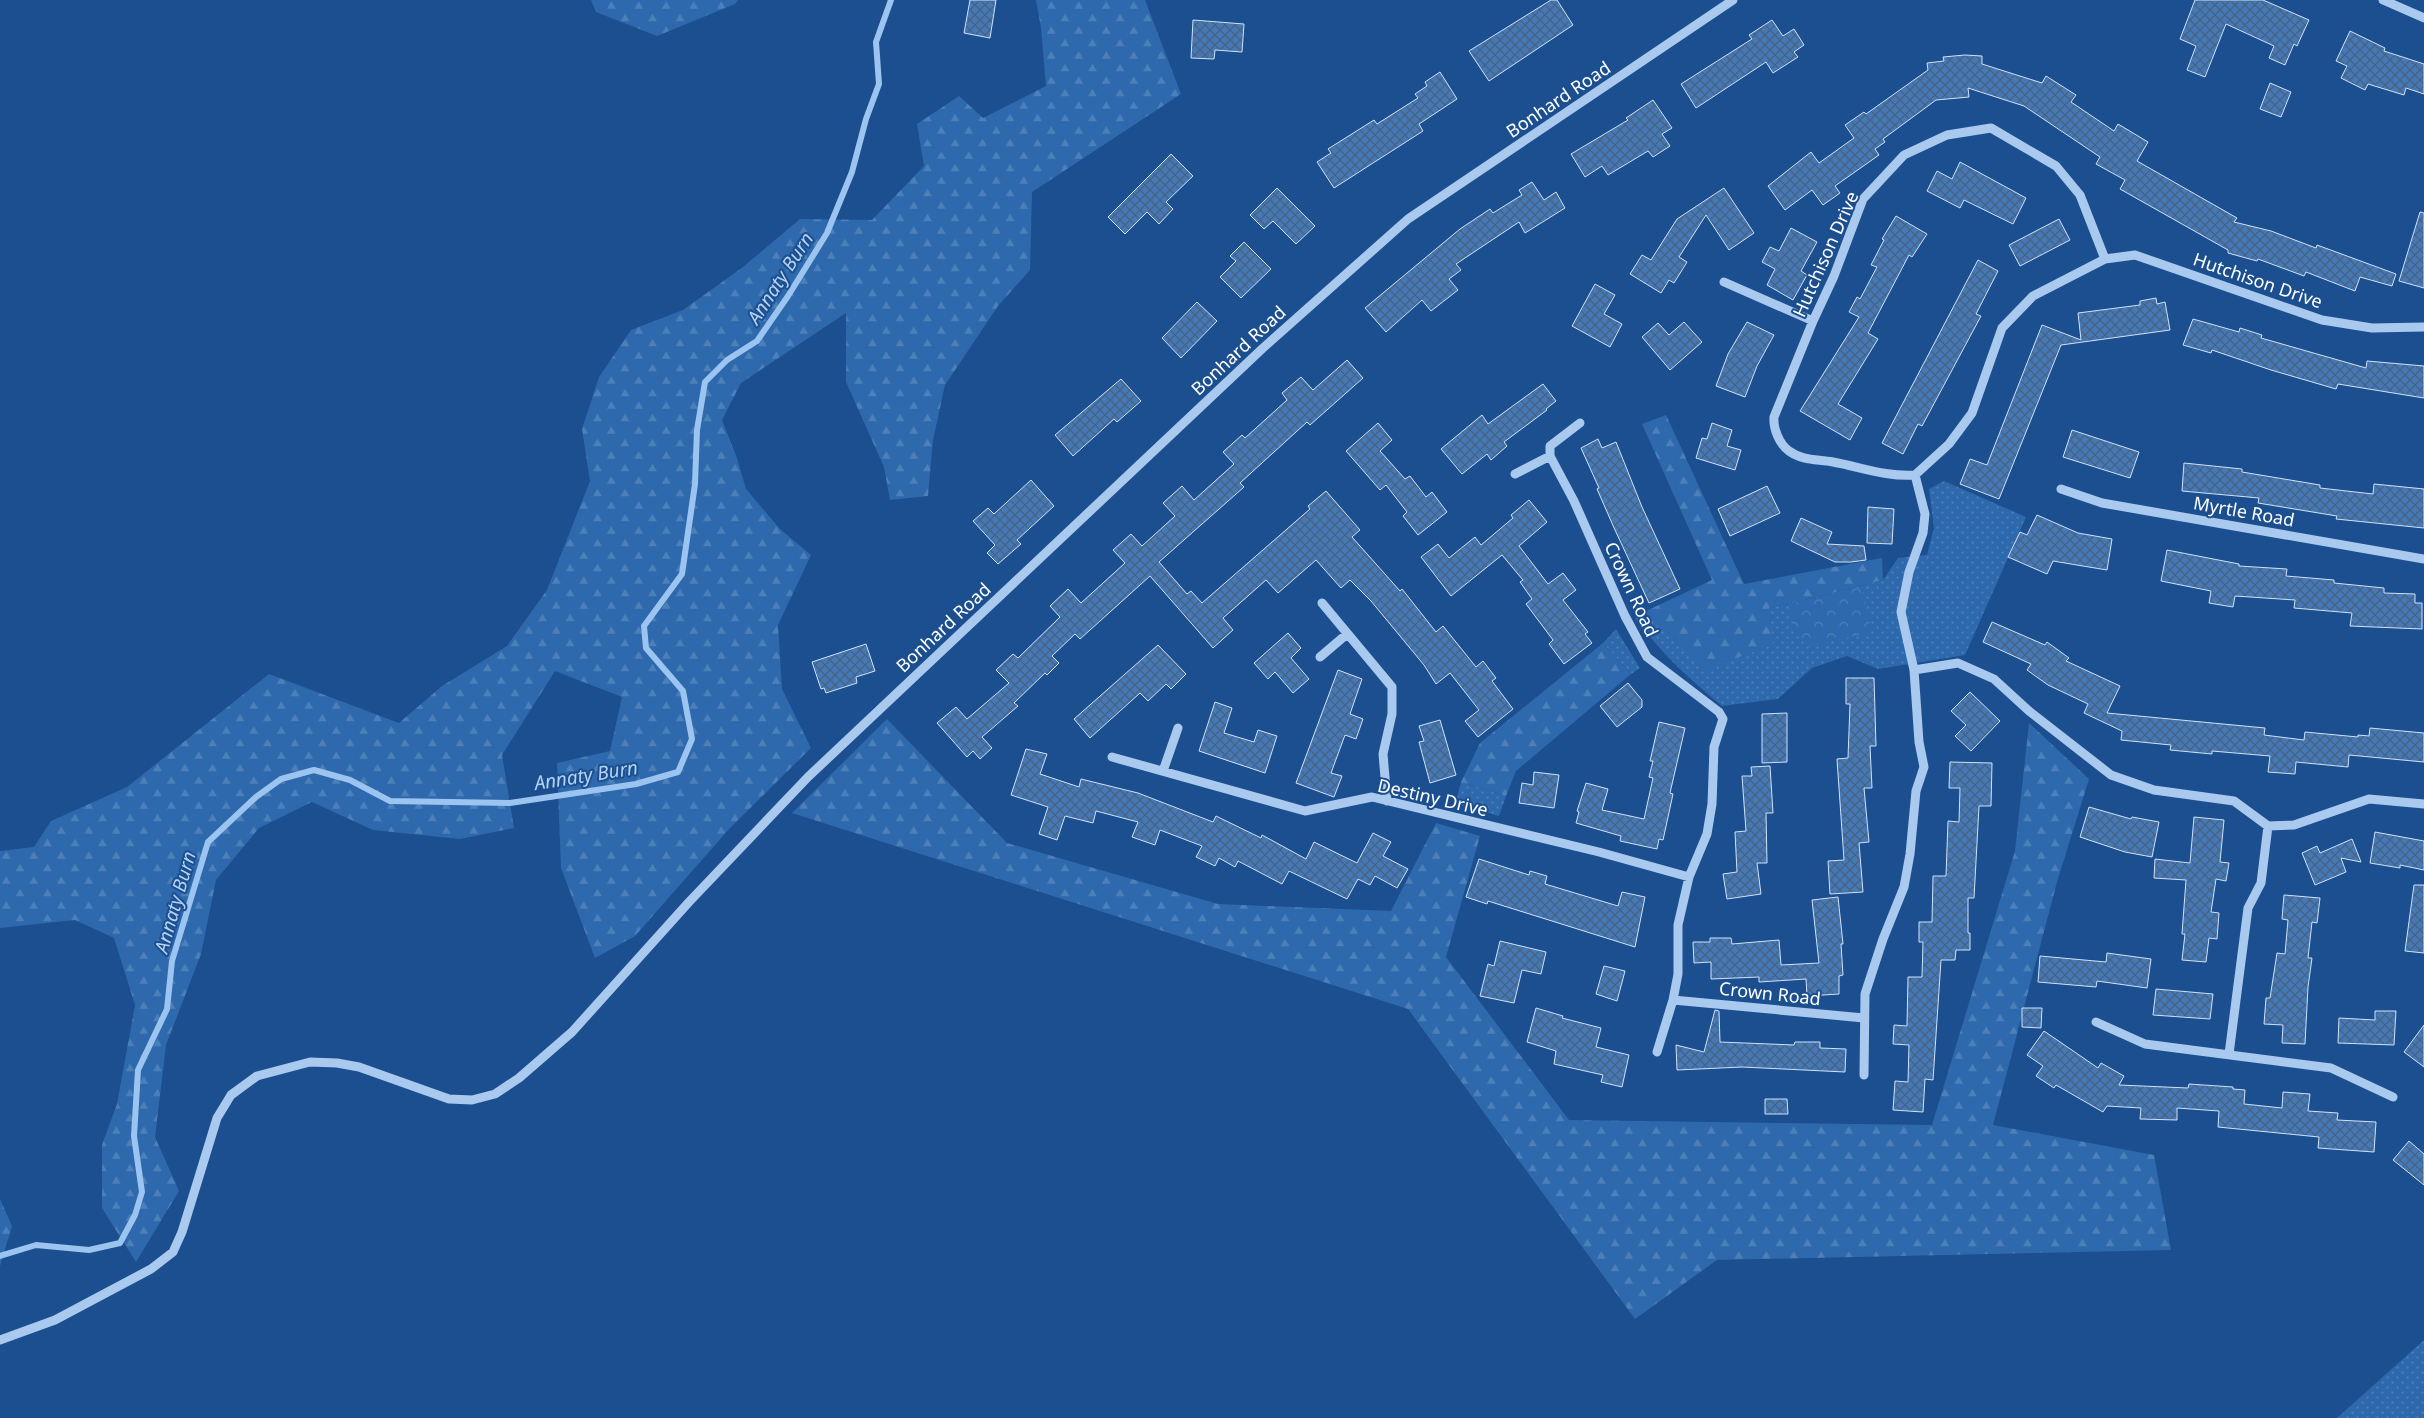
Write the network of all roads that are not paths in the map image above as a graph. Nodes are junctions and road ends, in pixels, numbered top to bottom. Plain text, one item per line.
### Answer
1 (1733, 0) edge
2 (2383, 0) edge
3 (2424, 18) edge
4 (2105, 259) junction
5 (1724, 282) dead end
6 (1813, 321) junction
7 (2424, 327) edge
8 (1580, 423) dead end
9 (1550, 456) junction
10 (1516, 474) dead end
11 (1915, 475) junction
12 (2061, 489) dead end
13 (2424, 560) edge
14 (1322, 603) dead end
15 (1347, 634) junction
16 (1320, 658) dead end
17 (1914, 670) junction
18 (1178, 728) dead end
19 (1112, 757) dead end
20 (1163, 771) junction
21 (1387, 801) junction
22 (2424, 804) edge
23 (2268, 826) junction
24 (1689, 877) junction
25 (1673, 1000) junction
26 (1864, 1018) junction
27 (2096, 1022) dead end
28 (1657, 1052) dead end
29 (2229, 1054) junction
30 (1864, 1074) dead end
31 (2393, 1097) dead end
32 (0, 1340) edge

1 - 32 street, Bonhard Road
2 - 3 street
4 - 6 street, Hutchison Drive
4 - 7 street, Hutchison Drive
4 - 11 street, Hutchison Drive
5 - 6 street
6 - 11 street, Hutchison Drive
8 - 9 street
9 - 10 street
9 - 24 street, Crown Road
11 - 17 street
12 - 13 street, Myrtle Road
14 - 15 street
15 - 16 street
15 - 21 street
17 - 23 street
17 - 26 street
18 - 20 street
19 - 20 street, Destiny Drive
20 - 21 street, Destiny Drive
21 - 24 street, Destiny Drive
22 - 23 street
23 - 29 street
24 - 25 street, Crown Road
25 - 26 street, Crown Road
25 - 28 street, Crown Road
26 - 30 street
27 - 29 street
29 - 31 street

